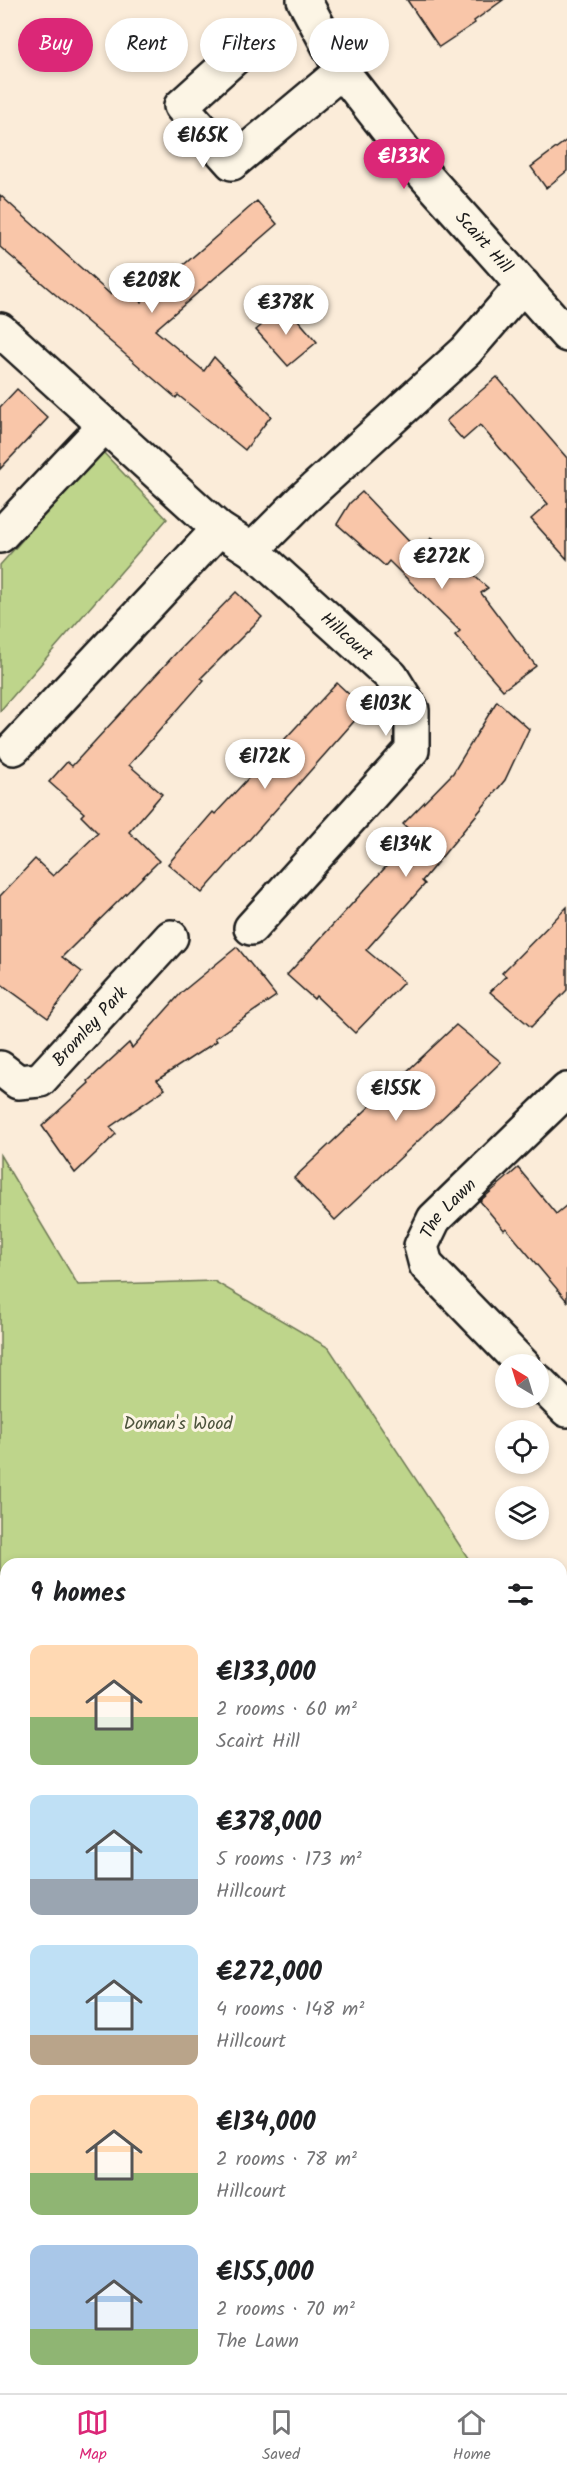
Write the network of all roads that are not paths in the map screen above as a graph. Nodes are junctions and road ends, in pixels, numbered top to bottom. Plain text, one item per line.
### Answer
1 (304, 0) edge
2 (314, 18) edge
3 (219, 72) edge
4 (341, 72) edge
5 (343, 72) edge
6 (523, 285) junction
7 (0, 330) edge
8 (567, 335) edge
9 (105, 425) junction
10 (219, 529) junction
11 (0, 536) edge
12 (252, 550) junction
13 (14, 748) dead end
14 (251, 928) dead end
15 (171, 937) dead end
16 (0, 1068) edge
17 (567, 1090) edge
18 (512, 1354) edge
19 (549, 1392) edge
20 (567, 1410) edge

1 - 2 street, Scairt Hill
3 - 4 street
5 - 6 street, Scairt Hill
6 - 8 street, Scairt Hill
6 - 12 street
7 - 9 street, Hillcourt
9 - 10 street, Hillcourt
9 - 11 street
10 - 12 street, Hillcourt
10 - 13 street
12 - 14 street, Hillcourt
15 - 16 street, Bromley Park
17 - 18 street, The Lawn
19 - 20 street

